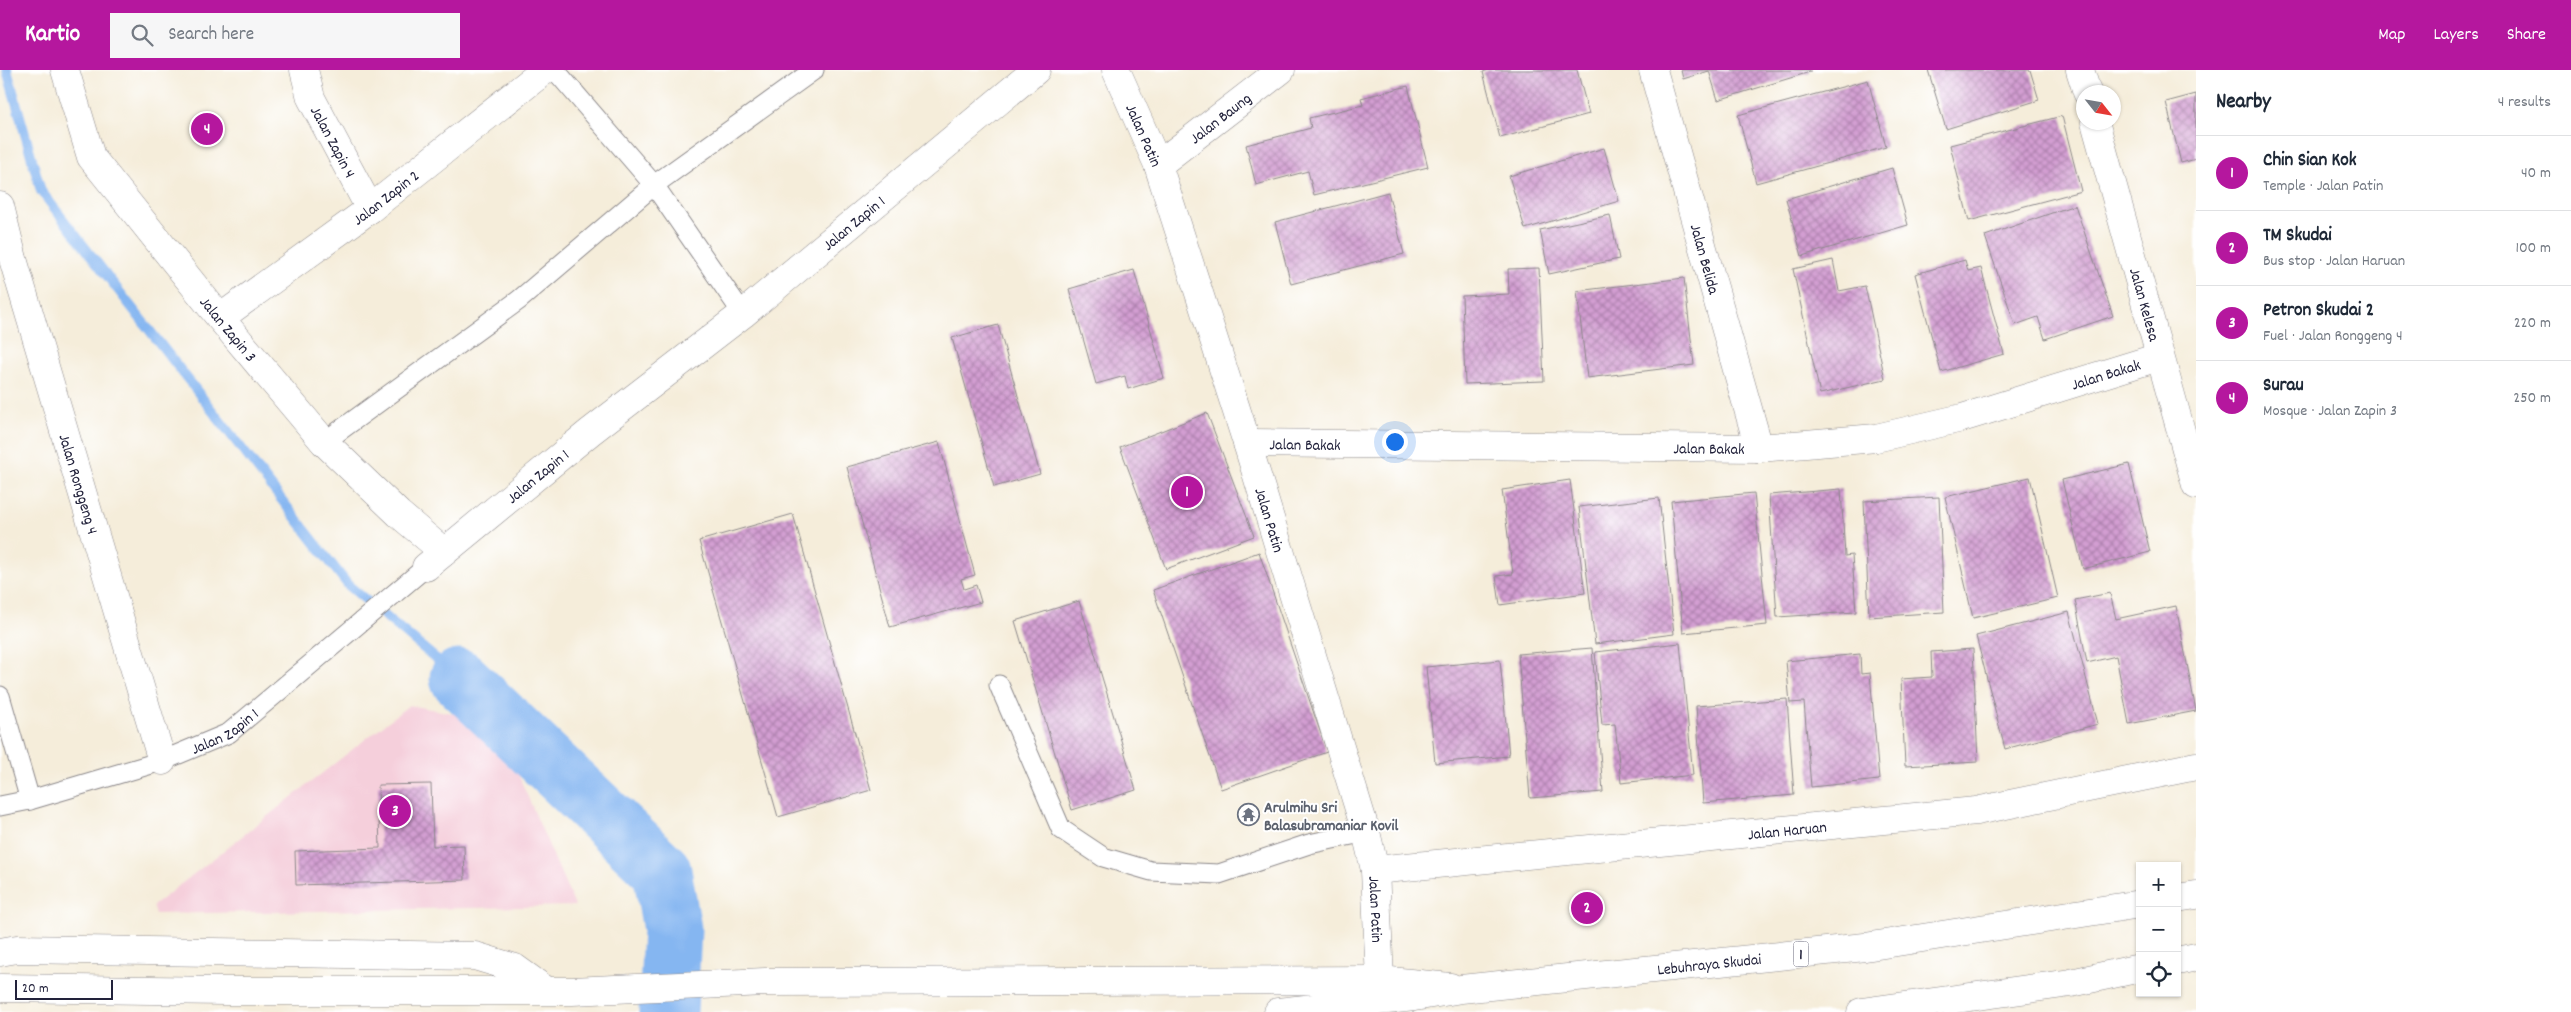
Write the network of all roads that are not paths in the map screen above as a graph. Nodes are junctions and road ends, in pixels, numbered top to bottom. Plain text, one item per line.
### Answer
1 (65, 70) edge
2 (304, 70) edge
3 (546, 70) edge
4 (555, 70) edge
5 (814, 70) edge
6 (1036, 70) edge
7 (1116, 70) edge
8 (1281, 70) edge
9 (1653, 70) edge
10 (2080, 70) edge
11 (2085, 85) edge
12 (2097, 130) edge
13 (1158, 165) junction
14 (654, 185) junction
15 (0, 206) edge
16 (370, 210) junction
17 (7, 260) edge
18 (743, 314) junction
19 (220, 318) junction
20 (2159, 357) junction
21 (324, 442) junction
22 (1247, 443) junction
23 (1759, 448) junction
24 (2196, 485) edge
25 (435, 560) junction
26 (1000, 685) dead end
27 (0, 696) edge
28 (162, 761) junction
29 (2196, 766) edge
30 (30, 800) junction
31 (0, 806) edge
32 (1366, 832) junction
33 (1375, 870) junction
34 (2196, 895) edge
35 (2181, 897) edge
36 (2136, 905) edge
37 (6, 948) edge
38 (2196, 957) edge
39 (2181, 960) edge
40 (2136, 969) edge
41 (1380, 980) junction
42 (0, 988) edge
43 (1461, 989) junction
44 (560, 991) junction
45 (1278, 1012) edge
46 (1861, 1012) edge

1 - 19 main road, Jalan Zapin 3
2 - 16 main road, Jalan Zapin 4
3 - 16 main road, Jalan Zapin 2
4 - 14 lane
5 - 14 lane
6 - 18 main road, Jalan Zapin 1
7 - 13 main road, Jalan Patin
8 - 13 main road, Jalan Baung
9 - 23 main road, Jalan Belida
10 - 11 main road
12 - 20 main road, Jalan Kelesa
13 - 22 main road, Jalan Patin
14 - 18 lane
14 - 21 lane
15 - 17 main road, Jalan Ronggeng 4
16 - 19 main road, Jalan Zapin 2
17 - 28 main road, Jalan Ronggeng 4
18 - 25 main road, Jalan Zapin 1
19 - 21 main road, Jalan Zapin 3
20 - 23 main road, Jalan Bakak
20 - 24 main road, Jalan Kelesa
21 - 25 main road, Jalan Zapin 3
22 - 23 main road, Jalan Bakak
22 - 32 main road, Jalan Patin
25 - 28 lane, Jalan Zapin 1
26 - 32 lane
27 - 30 lane
28 - 30 lane, Jalan Zapin 1
29 - 33 main road, Jalan Haruan
30 - 31 lane, Jalan Zapin 1
32 - 33 main road, Jalan Patin
33 - 41 main road, Jalan Patin
34 - 35 main road
36 - 43 main road, Lebuhraya Skudai / 1
37 - 44 main road
38 - 39 main road
40 - 46 main road
41 - 43 main road
41 - 44 main road
42 - 44 main road
43 - 45 main road, Lebuhraya Skudai / 1

